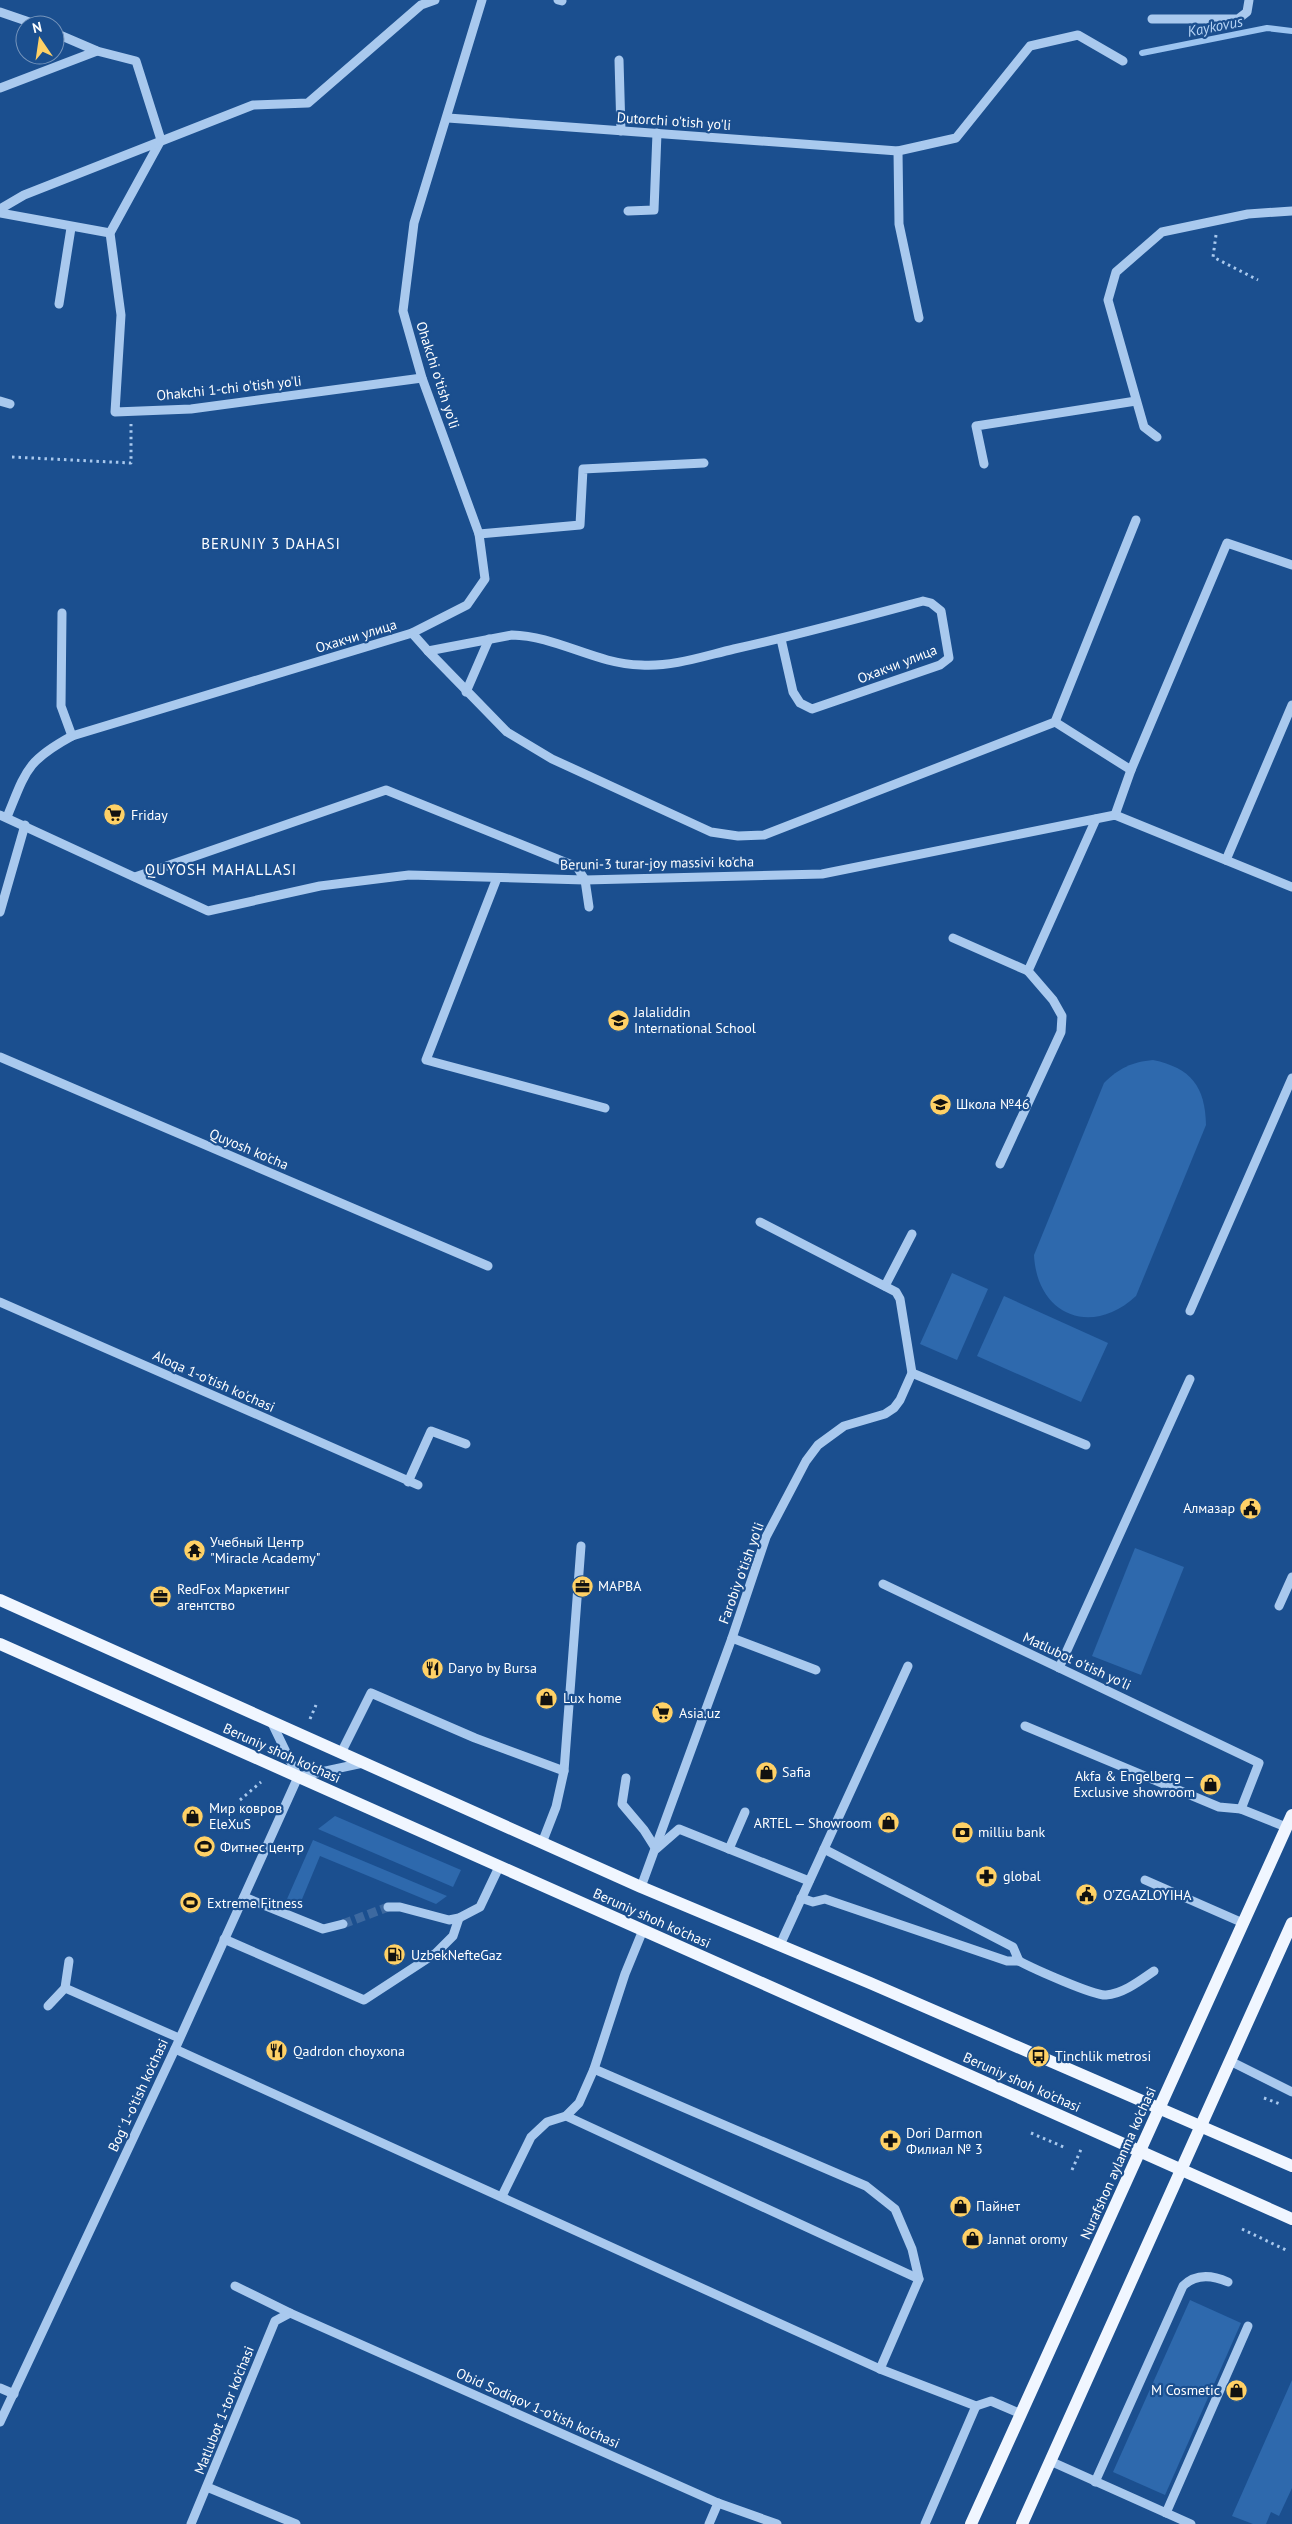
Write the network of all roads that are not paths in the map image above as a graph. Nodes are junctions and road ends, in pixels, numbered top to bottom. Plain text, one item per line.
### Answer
1 (435, 0) edge
2 (482, 0) edge
3 (1249, 0) edge
4 (419, 3) edge
5 (0, 12) edge
6 (15, 17) edge
7 (1152, 19) dead end
8 (65, 37) edge
9 (97, 51) junction
10 (619, 60) dead end
11 (1123, 61) dead end
12 (0, 88) edge
13 (448, 118) junction
14 (621, 130) junction
15 (657, 133) junction
16 (161, 140) junction
17 (898, 151) junction
18 (0, 209) edge
19 (1292, 211) edge
20 (628, 212) dead end
21 (0, 213) edge
22 (71, 228) junction
23 (110, 234) junction
24 (59, 304) dead end
25 (919, 318) dead end
26 (422, 378) junction
27 (1136, 400) junction
28 (0, 401) edge
29 (10, 404) dead end
30 (1157, 437) dead end
31 (704, 463) dead end
32 (984, 464) dead end
33 (1136, 520) dead end
34 (479, 534) junction
35 (1292, 565) edge
36 (62, 613) dead end
37 (412, 633) junction
38 (781, 638) junction
39 (489, 639) junction
40 (428, 651) junction
41 (466, 692) junction
42 (1292, 706) edge
43 (1055, 722) junction
44 (72, 736) junction
45 (1131, 770) junction
46 (1115, 815) junction
47 (3, 816) edge
48 (1096, 819) junction
49 (25, 825) junction
50 (1226, 860) junction
51 (135, 877) junction
52 (497, 878) junction
53 (585, 880) junction
54 (1292, 886) edge
55 (590, 907) dead end
56 (0, 912) edge
57 (953, 938) dead end
58 (1028, 971) junction
59 (0, 1057) edge
60 (1292, 1078) edge
61 (605, 1108) dead end
62 (1000, 1164) dead end
63 (760, 1222) dead end
64 (912, 1234) dead end
65 (488, 1266) dead end
66 (885, 1286) junction
67 (0, 1302) edge
68 (1190, 1311) dead end
69 (912, 1373) junction
70 (1190, 1379) dead end
71 (466, 1444) dead end
72 (1086, 1445) dead end
73 (408, 1482) junction
74 (418, 1485) dead end
75 (581, 1546) dead end
76 (1292, 1577) edge
77 (883, 1584) dead end
78 (0, 1600) edge
79 (1279, 1606) dead end
80 (732, 1638) junction
81 (0, 1644) edge
82 (908, 1666) dead end
83 (1059, 1668) junction
84 (816, 1670) dead end
85 (271, 1721) junction
86 (1025, 1726) dead end
87 (342, 1753) junction
88 (364, 1763) junction
89 (564, 1771) junction
90 (298, 1777) junction
91 (626, 1778) dead end
92 (1241, 1809) junction
93 (746, 1812) dead end
94 (1292, 1815) edge
95 (1286, 1827) junction
96 (542, 1843) junction
97 (824, 1848) junction
98 (656, 1849) junction
99 (729, 1849) junction
100 (499, 1867) junction
101 (1145, 1880) dead end
102 (809, 1881) junction
103 (640, 1887) junction
104 (244, 1897) junction
105 (801, 1898) junction
106 (388, 1907) tunnel mouth
107 (459, 1918) junction
108 (1243, 1923) junction
109 (1292, 1923) edge
110 (343, 1924) tunnel mouth
111 (643, 1930) junction
112 (224, 1939) junction
113 (1288, 1944) edge
114 (780, 1945) junction
115 (1019, 1961) junction
116 (68, 1962) dead end
117 (1154, 1970) dead end
118 (65, 1988) junction
119 (48, 2006) dead end
120 (179, 2038) junction
121 (175, 2049) junction
122 (1230, 2061) junction
123 (594, 2069) junction
124 (1292, 2092) edge
125 (1159, 2108) junction
126 (566, 2116) junction
127 (1201, 2126) junction
128 (1140, 2151) junction
129 (1292, 2166) edge
130 (1181, 2169) junction
131 (502, 2196) junction
132 (1292, 2220) edge
133 (919, 2279) junction
134 (1228, 2282) dead end
135 (235, 2286) dead end
136 (290, 2313) junction
137 (1248, 2326) dead end
138 (880, 2369) junction
139 (0, 2388) edge
140 (14, 2394) junction
141 (976, 2406) junction
142 (1021, 2414) junction
143 (0, 2422) edge
144 (1050, 2461) junction
145 (1095, 2482) junction
146 (207, 2488) junction
147 (718, 2503) junction
148 (1166, 2513) junction
149 (191, 2524) edge
150 (296, 2524) edge
151 (709, 2524) edge
152 (777, 2524) edge
153 (925, 2524) edge
154 (971, 2524) edge
155 (1022, 2524) edge
156 (1191, 2524) edge

1 - 4 street
2 - 13 street, Ohakchi o'tish yo'li
3 - 7 street
4 - 16 street
5 - 6 street
8 - 9 street
9 - 12 street
9 - 16 street
10 - 14 street
11 - 17 street, Dutorchi o'tish yo'li
13 - 14 street, Dutorchi o'tish yo'li
13 - 26 street, Ohakchi o'tish yo'li
14 - 15 street, Dutorchi o'tish yo'li
15 - 17 street, Dutorchi o'tish yo'li
15 - 20 street
16 - 18 street
16 - 23 street
17 - 25 street
19 - 27 street
21 - 22 street
22 - 23 street
22 - 24 street
23 - 26 street, Ohakchi 1-chi o'tish yo'li
26 - 34 street, Ohakchi o'tish yo'li
27 - 30 street
27 - 32 street
28 - 29 street
31 - 34 street
33 - 43 street
34 - 37 street, Ohakchi o'tish yo'li
35 - 45 street
36 - 44 street
37 - 40 street, Охакчи улица
37 - 44 street, Охакчи улица
38 - 38 street, Охакчи улица
38 - 39 street, Охакчи улица
39 - 40 street, Охакчи улица
39 - 41 street
40 - 41 street
41 - 43 street
42 - 50 street
43 - 45 street
44 - 47 street, Охакчи улица
45 - 46 street
46 - 48 street, Beruni-3 turar-joy massivi ko'cha
46 - 50 street
47 - 49 street
48 - 53 street, Beruni-3 turar-joy massivi ko'cha
48 - 58 street
49 - 51 street, Beruni-3 turar-joy massivi ko'cha
49 - 56 street
50 - 54 street
51 - 52 street, Beruni-3 turar-joy massivi ko'cha
51 - 53 street
52 - 53 street, Beruni-3 turar-joy massivi ko'cha
52 - 61 street
53 - 55 street
57 - 58 street
58 - 62 street
59 - 65 street, Quyosh ko'cha
60 - 68 street
63 - 66 street
64 - 66 street
66 - 69 street
67 - 73 street, Aloqa 1-o'tish ko'chasi
69 - 72 street
69 - 80 street, Farobiy o'tish yo'li
70 - 83 street
71 - 73 street
73 - 74 street, Aloqa 1-o'tish ko'chasi
75 - 89 street
76 - 79 street
77 - 83 street, Matlubot o'tish yo'li
78 - 85 main road, Beruniy shoh ko'chasi
80 - 84 street
80 - 98 street, Farobiy o'tish yo'li
81 - 90 main road, Beruniy shoh ko'chasi
82 - 97 street
83 - 92 street, Matlubot o'tish yo'li
85 - 87 main road, Beruniy shoh ko'chasi
85 - 90 street
86 - 92 street
87 - 88 main road, Beruniy shoh ko'chasi
87 - 89 street
88 - 90 street
88 - 96 main road, Beruniy shoh ko'chasi
89 - 96 street
90 - 100 main road, Beruniy shoh ko'chasi
90 - 104 street, Bog' 1-o'tish ko'chasi
91 - 98 street
92 - 95 street
93 - 99 street
94 - 95 main road, Nurafshon aylanma ko'chasi
95 - 108 main road, Nurafshon aylanma ko'chasi
96 - 103 main road, Beruniy shoh ko'chasi
97 - 102 street
97 - 115 street
98 - 99 street
98 - 103 street, Farobiy o'tish yo'li
99 - 102 street
100 - 107 street
100 - 111 main road, Beruniy shoh ko'chasi
101 - 108 street
102 - 105 street
103 - 114 main road, Beruniy shoh ko'chasi
104 - 110 street
104 - 112 street, Bog' 1-o'tish ko'chasi
105 - 114 street
105 - 115 street
106 - 107 street
107 - 112 street
108 - 125 main road, Nurafshon aylanma ko'chasi
109 - 113 main road
111 - 123 street
111 - 128 main road, Beruniy shoh ko'chasi
112 - 120 street, Bog' 1-o'tish ko'chasi
113 - 122 main road
114 - 125 main road, Beruniy shoh ko'chasi
115 - 117 street
116 - 118 street
118 - 119 street
118 - 120 street
120 - 121 street, Bog' 1-o'tish ko'chasi
121 - 131 street
121 - 140 street, Bog' 1-o'tish ko'chasi
122 - 124 street
122 - 127 main road
123 - 126 street
123 - 133 street
125 - 127 main road, Beruniy shoh ko'chasi
125 - 128 main road, Nurafshon aylanma ko'chasi
126 - 131 street
126 - 133 street
127 - 129 main road, Beruniy shoh ko'chasi
127 - 130 main road
128 - 130 main road, Beruniy shoh ko'chasi
128 - 142 main road, Nurafshon aylanma ko'chasi
130 - 132 main road, Beruniy shoh ko'chasi
130 - 144 main road
131 - 138 street
133 - 138 street
134 - 145 street
135 - 136 street, Obid Sodiqov 1-o'tish ko'chasi
136 - 146 street, Matlubot 1-tor ko'chasi
136 - 147 street, Obid Sodiqov 1-o'tish ko'chasi
137 - 148 street
138 - 141 street
139 - 140 street
140 - 143 street, Bog' 1-o'tish ko'chasi
141 - 142 street
141 - 153 street
142 - 154 main road, Nurafshon aylanma ko'chasi
144 - 145 street
144 - 155 main road
145 - 148 street
146 - 149 street, Matlubot 1-tor ko'chasi
146 - 150 street
147 - 151 street
147 - 152 street, Obid Sodiqov 1-o'tish ko'chasi
148 - 156 street

